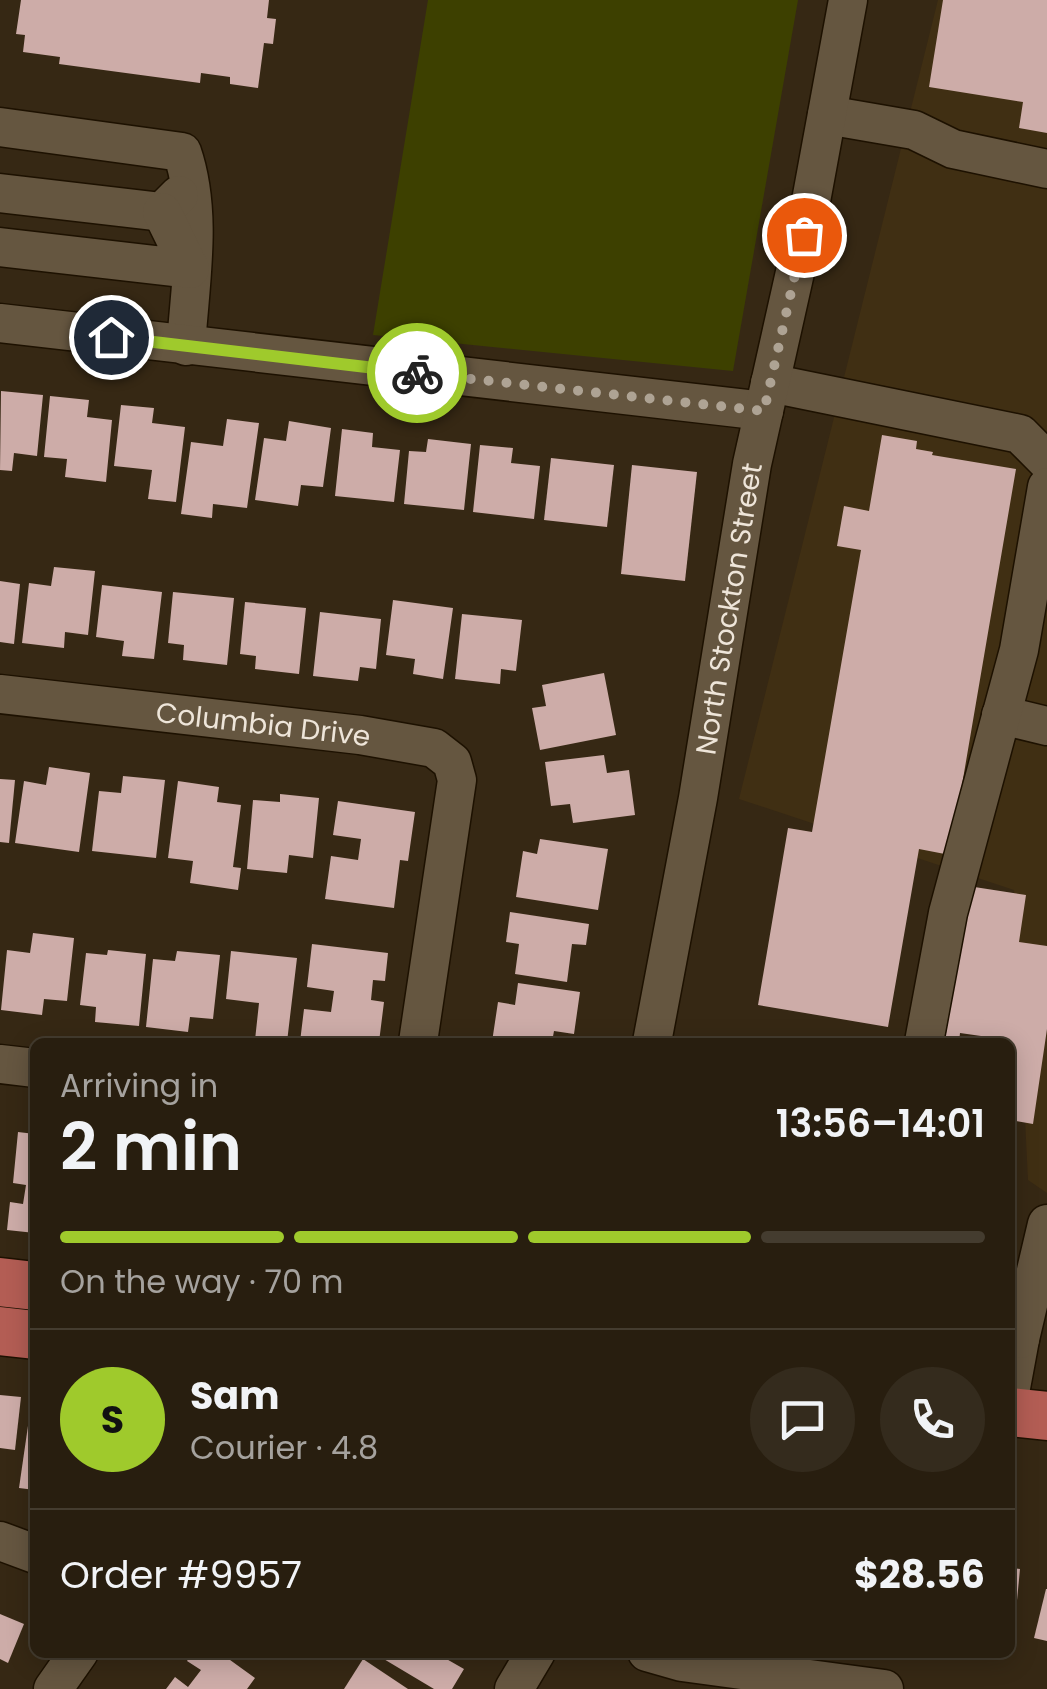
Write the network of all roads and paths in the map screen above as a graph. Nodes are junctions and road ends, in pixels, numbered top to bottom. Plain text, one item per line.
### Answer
1 (848, 0) edge
2 (827, 115) junction
3 (0, 127) edge
4 (1047, 169) edge
5 (191, 177) junction
6 (0, 192) edge
7 (162, 212) junction
8 (0, 247) edge
9 (190, 269) junction
10 (0, 324) edge
11 (186, 346) junction
12 (767, 397) junction
13 (1047, 461) edge
14 (1047, 487) edge
15 (0, 694) edge
16 (1001, 715) junction
17 (1047, 726) edge
18 (419, 1038) edge
19 (653, 1038) edge
20 (925, 1038) edge
21 (0, 1064) edge
22 (30, 1067) edge
23 (1047, 1224) edge
24 (0, 1282) edge
25 (30, 1285) edge
26 (0, 1331) edge
27 (30, 1334) edge
28 (1015, 1339) edge
29 (1015, 1413) edge
30 (1047, 1416) edge
31 (0, 1541) edge
32 (30, 1552) edge
33 (75, 1658) edge
34 (532, 1658) edge
35 (668, 1658) edge
36 (53, 1689) edge
37 (514, 1689) edge
38 (884, 1689) edge

1 - 2 street, North Stockton Street
2 - 4 street
2 - 12 street, North Stockton Street
3 - 5 street
5 - 7 street
5 - 9 street
6 - 7 street
7 - 9 street
8 - 9 street
9 - 11 street
10 - 11 street
11 - 12 street
12 - 13 street
12 - 19 street, North Stockton Street
14 - 16 street
15 - 18 street, Columbia Drive
16 - 17 street
16 - 20 street
21 - 22 street
23 - 28 street
24 - 25 main road
26 - 27 main road
29 - 30 main road
31 - 32 street
33 - 36 street
34 - 37 street
35 - 38 street

